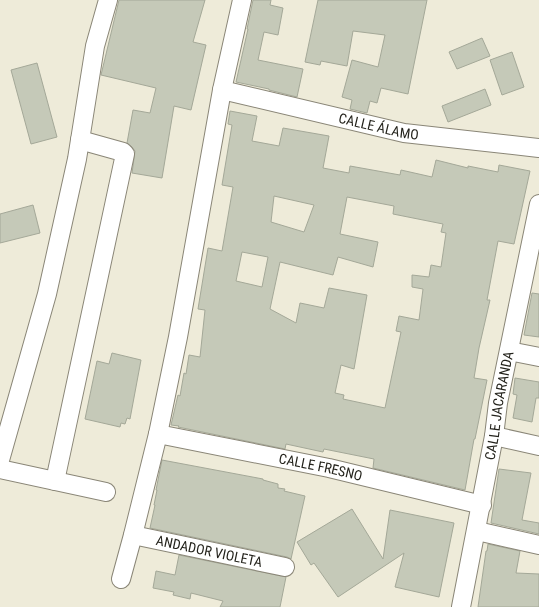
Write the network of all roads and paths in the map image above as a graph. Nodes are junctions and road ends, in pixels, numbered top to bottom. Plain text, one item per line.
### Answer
1 (108, 0) edge
2 (242, 0) edge
3 (222, 90) junction
4 (80, 140) junction
5 (539, 148) edge
6 (539, 204) edge
7 (535, 248) edge
8 (509, 351) junction
9 (539, 357) edge
10 (158, 434) junction
11 (494, 436) junction
12 (539, 446) edge
13 (0, 460) edge
14 (0, 469) edge
15 (56, 481) junction
16 (106, 492) dead end
17 (482, 505) junction
18 (477, 531) junction
19 (133, 535) junction
20 (539, 544) edge
21 (285, 568) dead end
22 (121, 579) dead end
23 (462, 607) edge

1 - 4 street
2 - 3 street
3 - 5 street, CALLE ÁLAMO
3 - 10 street
4 - 13 street
4 - 15 street
6 - 7 street, CALLE JACARANDA
7 - 8 street, CALLE JACARANDA
8 - 9 street
8 - 11 street, CALLE JACARANDA
10 - 17 street, CALLE FRESNO
10 - 19 street
11 - 12 street
11 - 17 street, CALLE JACARANDA
14 - 15 street
15 - 16 street
17 - 18 street, CALLE JACARANDA
18 - 20 street
18 - 23 street, CALLE JACARANDA
19 - 21 street, ANDADOR VIOLETA
19 - 22 street

